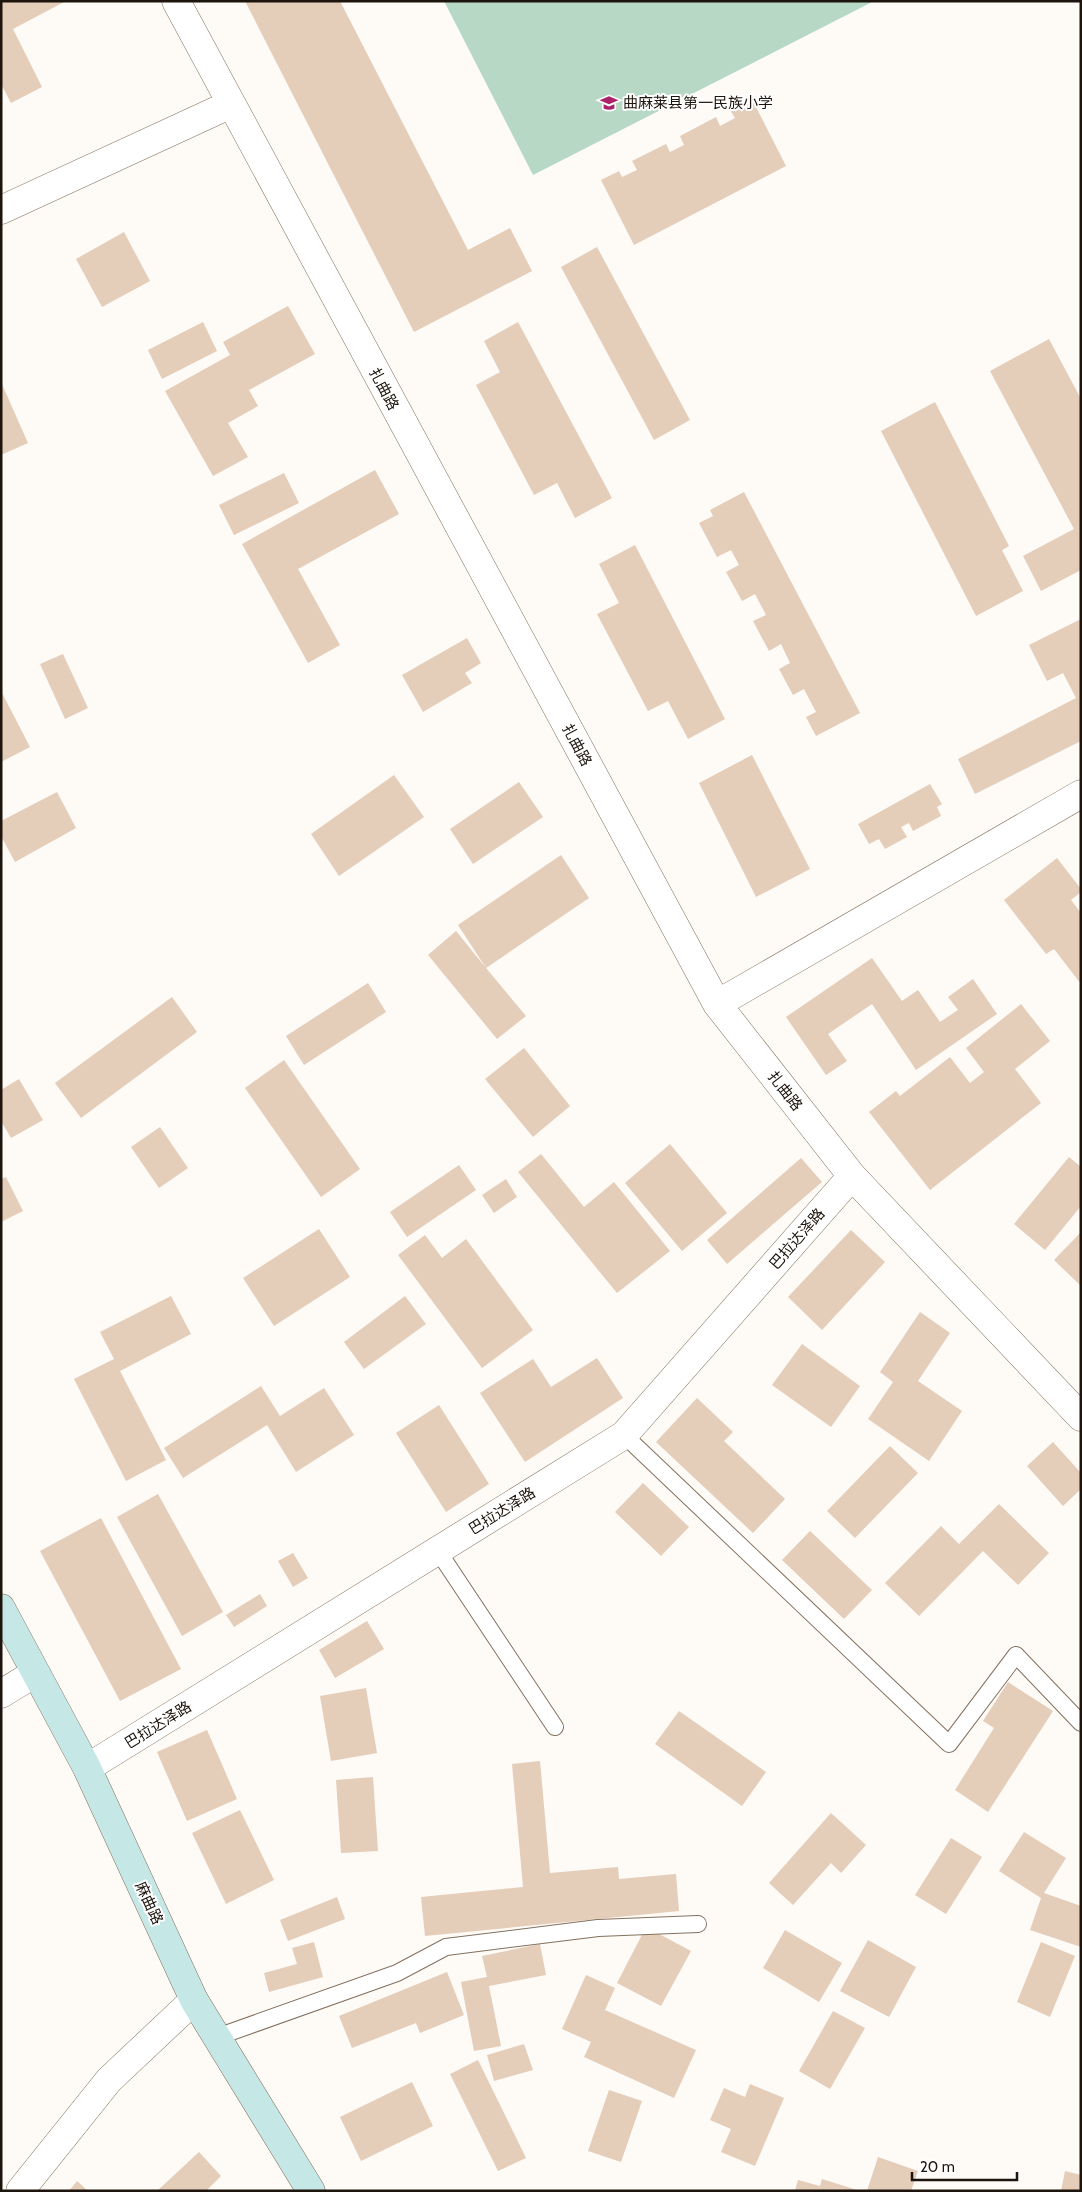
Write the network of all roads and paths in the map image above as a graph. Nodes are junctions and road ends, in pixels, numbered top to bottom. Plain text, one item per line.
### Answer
1 (176, 1) edge
2 (230, 104) junction
3 (1, 210) edge
4 (1081, 794) edge
5 (717, 1004) junction
6 (852, 1176) junction
7 (1081, 1417) edge
8 (624, 1436) junction
9 (438, 1551) junction
10 (1, 1608) edge
11 (34, 1673) junction
12 (1, 1694) edge
13 (1081, 1722) edge
14 (555, 1727) dead end
15 (87, 1768) junction
16 (698, 1924) dead end
17 (194, 2000) junction
18 (217, 2037) junction
19 (20, 2191) edge
20 (311, 2191) edge

1 - 2 street, 扎曲路
2 - 3 street
2 - 5 street, 扎曲路
4 - 5 street
5 - 6 street, 扎曲路
6 - 7 street, 扎曲路
6 - 8 street, 巴拉达泽路
8 - 9 street, 巴拉达泽路
8 - 13 lane
9 - 14 lane
9 - 15 street, 巴拉达泽路
10 - 11 main road, 麻曲路
11 - 12 street
11 - 15 main road, 麻曲路
15 - 17 main road, 麻曲路
16 - 18 lane
17 - 18 main road, 麻曲路
17 - 19 street
18 - 20 main road, 麻曲路

